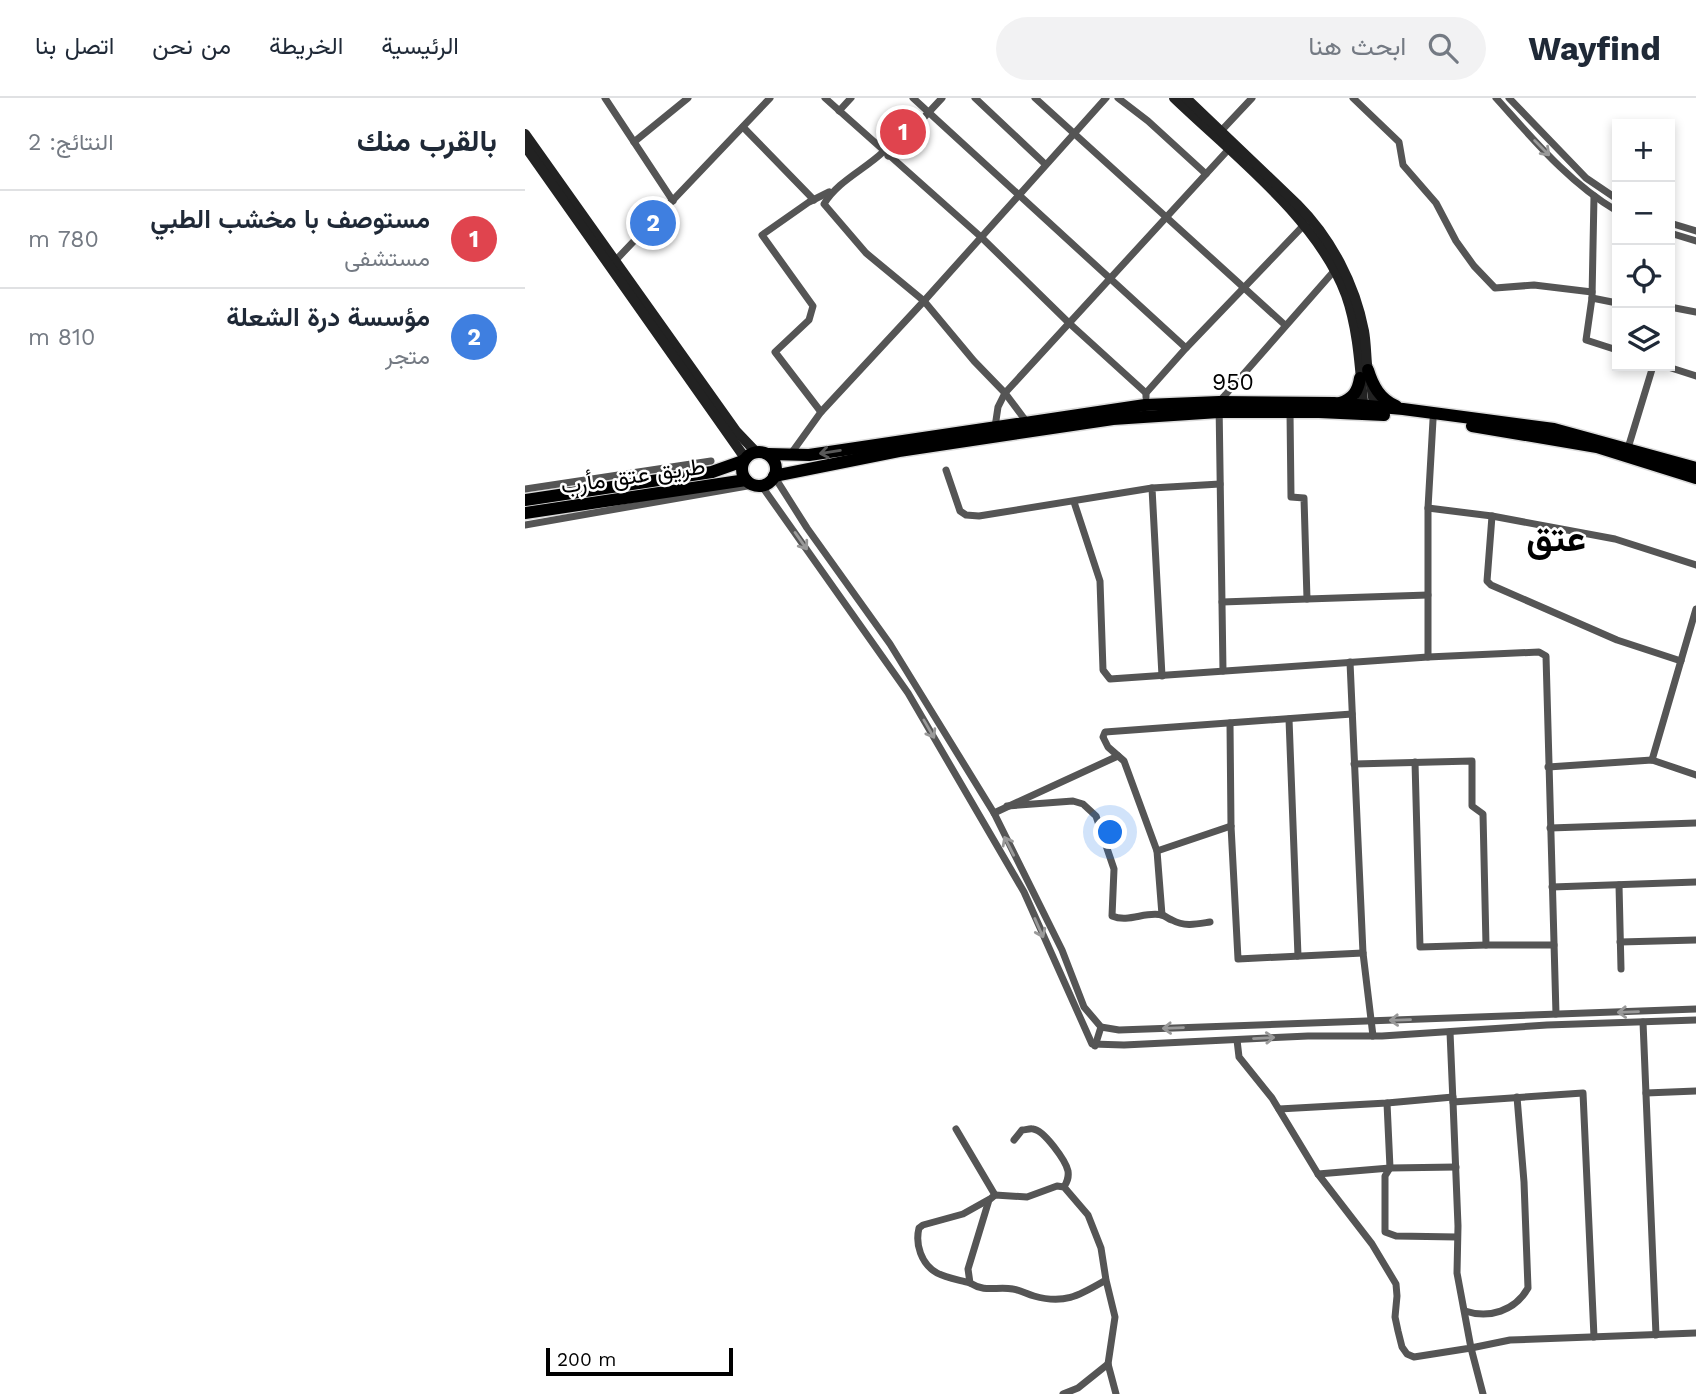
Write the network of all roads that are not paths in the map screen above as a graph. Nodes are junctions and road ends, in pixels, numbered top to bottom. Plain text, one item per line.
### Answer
1 (605, 98) edge
2 (688, 98) edge
3 (770, 98) edge
4 (825, 98) edge
5 (851, 98) edge
6 (913, 98) edge
7 (942, 98) edge
8 (975, 98) edge
9 (1035, 98) edge
10 (1106, 98) edge
11 (1118, 98) edge
12 (1174, 98) edge
13 (1186, 98) edge
14 (1252, 98) edge
15 (1353, 98) edge
16 (1496, 98) edge
17 (1509, 98) edge
18 (839, 111) junction
19 (929, 113) junction
20 (743, 127) junction
21 (1221, 131) junction
22 (1073, 133) junction
23 (525, 134) edge
24 (634, 142) junction
25 (525, 146) edge
26 (1228, 150) junction
27 (885, 154) junction
28 (1045, 164) junction
29 (1206, 174) junction
30 (832, 191) junction
31 (1018, 195) junction
32 (1594, 196) junction
33 (1612, 196) edge
34 (814, 200) junction
35 (673, 201) junction
36 (1612, 208) edge
37 (1167, 217) junction
38 (1304, 225) junction
39 (1675, 225) edge
40 (1696, 231) edge
41 (1675, 235) edge
42 (981, 237) junction
43 (1696, 241) edge
44 (612, 264) junction
45 (1334, 271) junction
46 (1111, 279) junction
47 (1244, 287) junction
48 (1592, 295) junction
49 (924, 301) junction
50 (1612, 301) edge
51 (1675, 308) edge
52 (1696, 312) edge
53 (1069, 323) junction
54 (1285, 325) junction
55 (1186, 348) junction
56 (1612, 348) edge
57 (1675, 369) edge
58 (1651, 371) edge
59 (1364, 374) junction
60 (1696, 376) edge
61 (1005, 393) junction
62 (1146, 399) junction
63 (1334, 403) junction
64 (1219, 407) junction
65 (1403, 409) junction
66 (1369, 410) junction
67 (821, 412) junction
68 (1290, 412) junction
69 (1433, 420) junction
70 (1027, 426) junction
71 (995, 427) junction
72 (1628, 448) junction
73 (790, 455) junction
74 (753, 456) junction
75 (711, 461) dead end
76 (1696, 468) edge
77 (946, 470) dead end
78 (774, 476) junction
79 (1696, 478) edge
80 (754, 483) junction
81 (1220, 484) junction
82 (1152, 488) junction
83 (525, 489) edge
84 (525, 500) edge
85 (1074, 502) junction
86 (1428, 508) junction
87 (525, 513) edge
88 (1492, 516) junction
89 (525, 525) edge
90 (1696, 565) edge
91 (1428, 595) junction
92 (1307, 599) junction
93 (1222, 602) junction
94 (1696, 609) edge
95 (1428, 657) junction
96 (1681, 661) junction
97 (1350, 662) junction
98 (1223, 671) junction
99 (1162, 676) junction
100 (1352, 715) junction
101 (1289, 719) junction
102 (1230, 723) junction
103 (1118, 756) junction
104 (1652, 760) junction
105 (1415, 762) junction
106 (1355, 764) junction
107 (1548, 767) junction
108 (1696, 775) edge
109 (1007, 806) junction
110 (994, 813) junction
111 (997, 822) junction
112 (1696, 823) edge
113 (1231, 826) junction
114 (986, 828) junction
115 (1550, 828) junction
116 (1157, 851) junction
117 (1696, 882) edge
118 (1619, 885) junction
119 (1552, 887) junction
120 (1162, 915) junction
121 (1210, 922) dead end
122 (1696, 940) edge
123 (1620, 942) junction
124 (1486, 945) junction
125 (1554, 945) junction
126 (1363, 953) junction
127 (1298, 956) junction
128 (1621, 969) dead end
129 (1696, 1009) edge
130 (1559, 1014) junction
131 (1696, 1020) edge
132 (1371, 1021) junction
133 (1643, 1022) junction
134 (1308, 1023) junction
135 (1564, 1025) junction
136 (1101, 1027) junction
137 (1196, 1027) junction
138 (1450, 1032) junction
139 (1308, 1036) junction
140 (1373, 1036) junction
141 (1237, 1040) junction
142 (1197, 1042) junction
143 (1095, 1046) junction
144 (1696, 1091) edge
145 (1646, 1093) junction
146 (1517, 1097) junction
147 (1453, 1100) junction
148 (1387, 1104) junction
149 (1279, 1109) junction
150 (956, 1129) dead end
151 (1014, 1140) dead end
152 (1456, 1167) junction
153 (1390, 1168) junction
154 (1318, 1174) junction
155 (1064, 1187) junction
156 (992, 1197) junction
157 (1457, 1237) junction
158 (1106, 1280) junction
159 (970, 1283) junction
160 (1465, 1311) junction
161 (1696, 1333) edge
162 (1656, 1335) junction
163 (1594, 1337) junction
164 (1471, 1348) junction
165 (1108, 1364) junction
166 (1063, 1394) edge
167 (1116, 1394) edge
168 (1483, 1394) edge

1 - 24 street
2 - 24 street
3 - 20 street
4 - 18 street
5 - 18 street
6 - 19 street
7 - 19 street
8 - 28 street
9 - 22 street
10 - 22 street
11 - 29 street
12 - 26 main road
13 - 21 main road
14 - 21 street
15 - 48 street
16 -> 32 street
17 - 33 street
18 - 27 street
19 - 27 street
19 - 31 street
20 - 34 street
20 - 35 street
21 - 59 main road
22 - 28 street
22 - 37 street
23 - 44 main road
24 - 35 street
25 - 44 main road
26 - 29 street
26 - 38 main road
27 - 30 street
27 - 42 street
28 - 31 street
29 - 37 street
30 - 34 street
30 - 49 street
31 - 42 street
31 - 46 street
32 - 36 street
32 - 48 street
34 - 67 street
35 - 44 street
37 - 46 street
37 - 47 street
38 - 45 main road
38 - 47 street
39 - 40 street
41 - 43 street
42 - 49 street
42 - 53 street
44 - 74 main road
45 - 54 street
45 - 59 main road
46 - 53 street
46 - 55 street
47 - 54 street
47 - 55 street
48 - 50 street
48 - 56 street
49 - 61 street
49 - 67 street
51 - 52 street
53 - 61 street
53 - 62 street
54 - 64 street
55 - 62 street
57 - 60 street
58 - 72 street
59 - 63 main road
59 - 65 main road
59 - 66 main road
61 - 70 street
61 - 71 street
62 - 64 main road, 950 / 950
62 - 70 main road, 950 / 950
63 - 64 main road, 950 / 950
63 - 66 main road, 950 / 950
64 - 68 main road, 950
64 - 70 main road, 950
64 - 81 street
65 - 66 main road, 950 / 950
65 - 72 main road, 950 / 950
66 - 68 main road, 950
66 - 69 main road, 950
67 - 73 street
68 - 92 street
69 - 79 main road, 950
69 - 86 street
70 - 71 main road, 950 / 950
70 - 78 main road, 950
71 -> 73 main road, 950 / 950
72 - 76 main road, 950 / 950
73 - 74 main road, 950 / 950
74 - 78 main road
74 - 80 main road
74 - 84 main road, طريق عتق مأرب / 950
75 - 83 street
77 - 85 street
78 - 80 main road
78 - 110 street
80 - 87 main road, طريق عتق مأرب
80 - 89 street
80 -> 114 street
81 - 82 street
81 - 93 street
82 - 85 street
82 - 99 street
85 - 99 street
86 - 88 street
86 - 91 street
88 - 90 street
88 - 96 street
91 - 92 street
91 - 95 street
92 - 93 street
93 - 98 street
94 - 96 street
95 - 97 street
95 - 107 street
96 - 104 street
97 - 98 street
97 - 100 street
98 - 99 street
100 - 101 street
100 - 106 street
101 - 102 street
101 - 127 street
102 - 103 street
102 - 113 street
103 - 109 street
103 - 116 street
104 - 107 street
104 - 108 street
105 - 106 street
105 - 124 street
105 - 124 street
106 - 126 street
107 - 115 street
109 - 110 street
109 - 120 street
110 - 111 street
111 - 114 street
136 -> 111 street
112 - 115 street
113 - 116 street
113 - 127 street
114 -> 143 street
115 - 119 street
116 - 120 street
117 - 118 street
118 - 119 street
118 - 123 street
119 - 125 street
120 - 121 street
122 - 123 street
123 - 128 street
124 - 125 street
125 - 130 street
126 - 127 street
126 - 132 street
129 -> 130 street
130 -> 132 street
130 - 135 street
131 - 133 street
132 - 134 street
132 - 140 street
133 - 135 street
133 - 145 street
134 - 137 street
134 - 139 street
135 - 138 street
137 -> 136 street
136 - 143 street
137 - 142 street
138 - 140 street
138 - 147 street
139 - 140 street
141 -> 139 street
141 - 142 street
141 - 149 street
142 - 143 street
144 - 145 street
145 - 162 street
146 - 147 street
146 - 160 street
146 - 163 street
147 - 148 street
147 - 152 street
148 - 149 street
148 - 153 street
149 - 154 street
150 - 156 street
151 - 155 street
152 - 153 street
152 - 157 street
153 - 154 street
153 - 157 street
154 - 164 street
155 - 156 street
155 - 158 street
156 - 159 street
156 - 159 street
157 - 160 street
158 - 159 street
158 - 165 street
160 - 164 street
161 - 162 street
162 - 163 street
163 - 164 street
164 - 168 street
165 - 166 street
165 - 167 street

